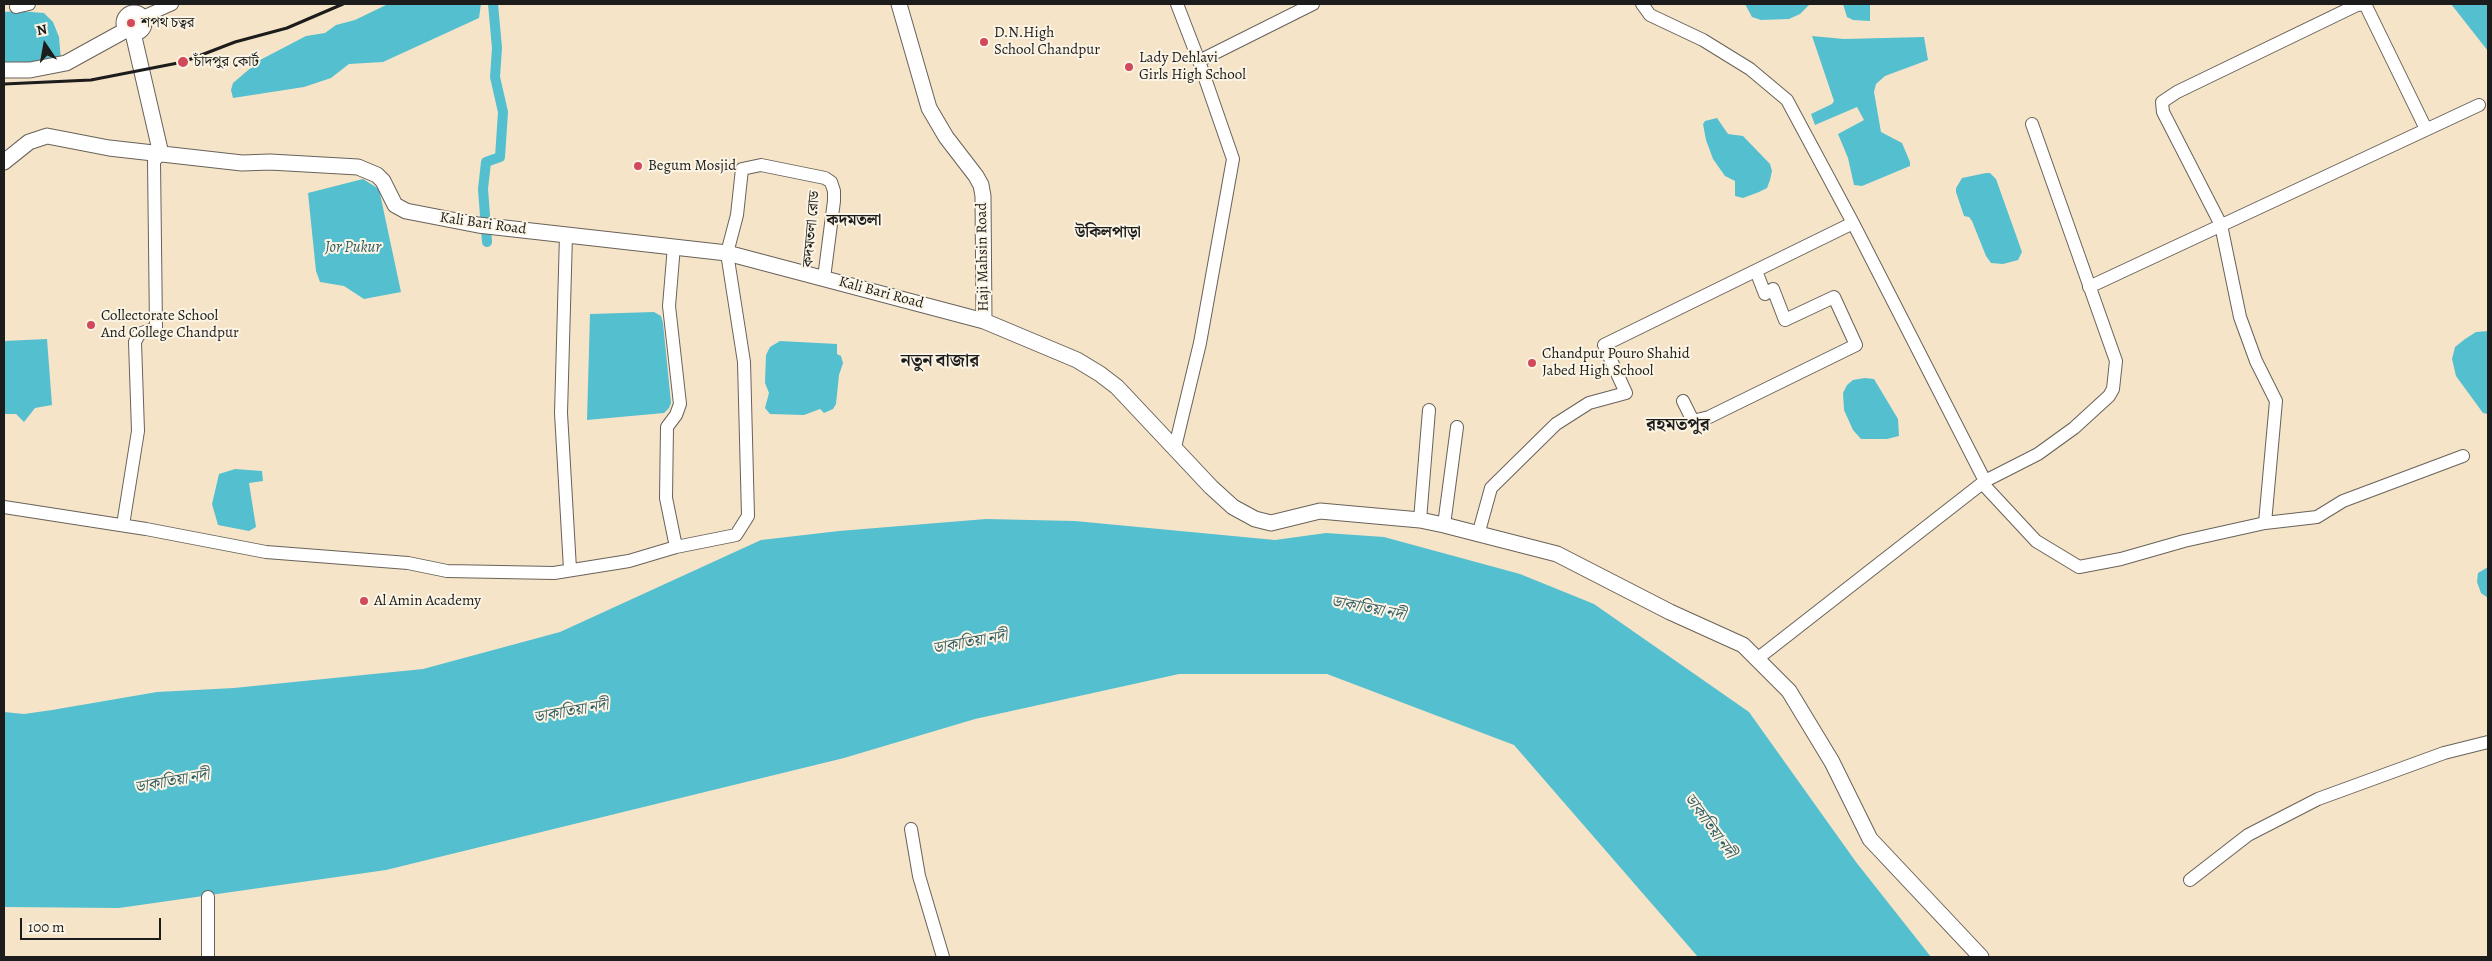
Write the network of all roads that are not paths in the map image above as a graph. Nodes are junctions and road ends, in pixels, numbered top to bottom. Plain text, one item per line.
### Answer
1 (172, 4) edge
2 (899, 4) edge
3 (1176, 4) edge
4 (1313, 4) edge
5 (1642, 4) edge
6 (142, 10) edge
7 (129, 32) junction
8 (1199, 61) junction
9 (4, 70) edge
10 (2479, 104) dead end
11 (2032, 124) dead end
12 (2426, 129) junction
13 (161, 154) junction
14 (4, 162) edge
15 (1853, 223) junction
16 (2222, 224) junction
17 (566, 235) junction
18 (674, 246) junction
19 (728, 253) junction
20 (1756, 271) junction
21 (824, 278) junction
22 (2089, 287) junction
23 (984, 321) junction
24 (1682, 401) dead end
25 (1429, 410) dead end
26 (1457, 427) dead end
27 (1175, 447) junction
28 (2463, 456) dead end
29 (1984, 483) junction
30 (4, 507) edge
31 (1420, 520) junction
32 (2265, 523) junction
33 (1444, 524) junction
34 (123, 525) junction
35 (1478, 535) junction
36 (676, 547) junction
37 (570, 569) junction
38 (1757, 659) junction
39 (2488, 742) edge
40 (911, 829) dead end
41 (2190, 880) dead end
42 (208, 896) dead end
43 (208, 957) edge
44 (943, 957) edge
45 (1981, 957) edge

1 - 6 street
2 - 23 main road, Haji Mahsin Road
3 - 8 street
4 - 8 street
5 - 15 street
6 - 7 main road
7 - 9 main road
7 - 13 main road
8 - 27 street
10 - 12 street
11 - 22 street
12 - 16 street
12 - 16 street
13 - 14 main road, Kali Bari Road
13 - 17 main road, Kali Bari Road
13 - 34 street
15 - 20 street
15 - 29 street
16 - 22 street
16 - 32 street
17 - 18 main road, Kali Bari Road
17 - 37 street
18 - 19 main road, Kali Bari Road
18 - 36 street
19 - 21 main road, Kali Bari Road
19 - 21 street, কদমতলা রোড
19 - 36 street
20 - 24 street
20 - 35 street
21 - 23 main road, Kali Bari Road
22 - 29 street
23 - 27 main road, Kali Bari Road
25 - 31 street
26 - 33 street
27 - 31 main road, Kali Bari Road
28 - 32 street
29 - 32 street
29 - 38 street
30 - 34 street
31 - 33 main road, Kali Bari Road
33 - 35 main road, Kali Bari Road
34 - 37 street
35 - 38 main road, Kali Bari Road
36 - 37 street
38 - 45 main road, Kali Bari Road
39 - 41 street
40 - 44 street
42 - 43 street

